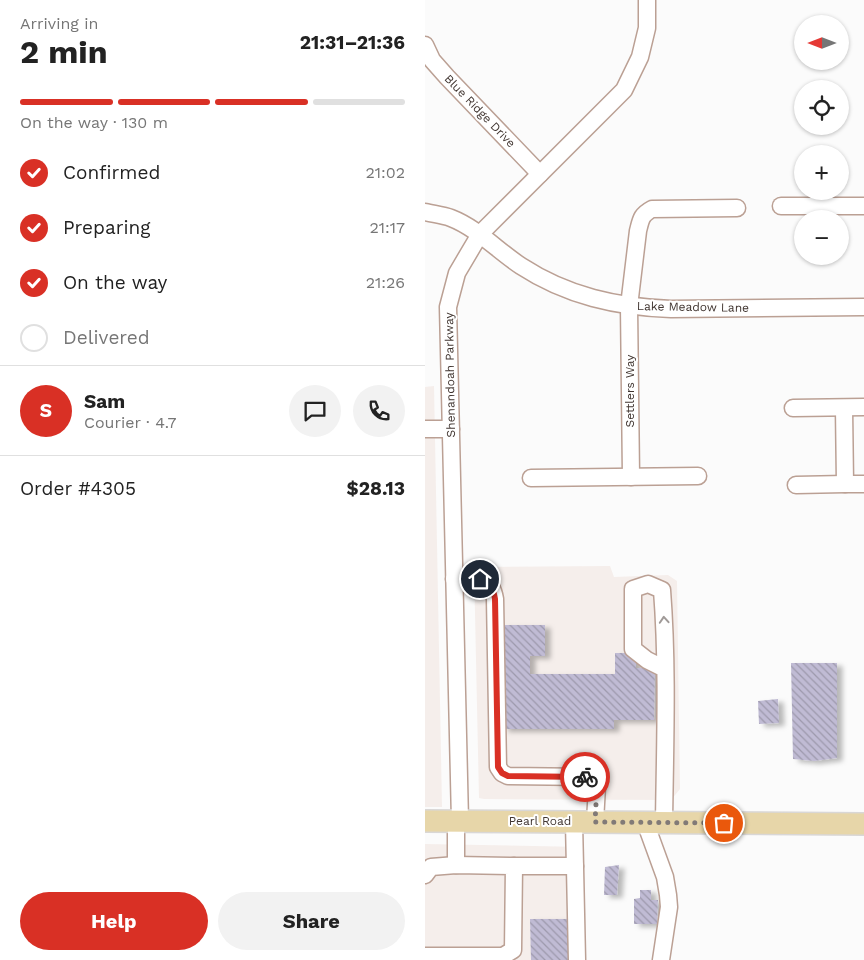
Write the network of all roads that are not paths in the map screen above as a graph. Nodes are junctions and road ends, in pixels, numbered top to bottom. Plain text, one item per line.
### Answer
1 (647, 0) edge
2 (425, 45) edge
3 (540, 174) junction
4 (781, 206) dead end
5 (864, 206) edge
6 (737, 208) dead end
7 (425, 212) edge
8 (480, 234) junction
9 (629, 306) junction
10 (864, 307) edge
11 (864, 407) edge
12 (793, 408) dead end
13 (844, 408) junction
14 (425, 429) edge
15 (451, 429) junction
16 (698, 476) dead end
17 (631, 477) junction
18 (531, 478) dead end
19 (845, 484) junction
20 (864, 484) edge
21 (796, 485) dead end
22 (454, 579) junction
23 (665, 669) junction
24 (425, 821) edge
25 (458, 821) junction
26 (574, 822) junction
27 (595, 822) junction
28 (655, 822) junction
29 (864, 824) edge
30 (456, 865) junction
31 (514, 866) junction
32 (575, 866) junction
33 (425, 875) edge
34 (425, 956) edge
35 (577, 960) edge
36 (661, 960) edge

1 - 3 street, Shenandoah Parkway
2 - 3 street, Blue Ridge Drive
3 - 8 street, Shenandoah Parkway
4 - 5 street
6 - 9 street, Settlers Way
7 - 8 street, Lake Meadow Lane
8 - 9 street, Lake Meadow Lane
8 - 15 street, Shenandoah Parkway
9 - 10 street, Lake Meadow Lane
9 - 17 street, Settlers Way
11 - 13 street
12 - 13 street
13 - 19 street
14 - 15 street
15 - 22 street, Shenandoah Parkway
16 - 17 street
17 - 18 street
19 - 20 street
19 - 21 street
22 - 25 street, Shenandoah Parkway
22 - 27 street
23 -> 23 street
23 - 28 street
24 - 25 main road, Pearl Road
25 - 26 main road, Pearl Road
25 - 30 street, Shenandoah Parkway
26 - 27 main road, Pearl Road
26 - 32 street
27 - 28 main road, Pearl Road
28 - 29 main road, Pearl Road
28 - 36 street
30 - 31 street
30 - 33 street
31 - 32 street
31 - 34 street
32 - 35 street

